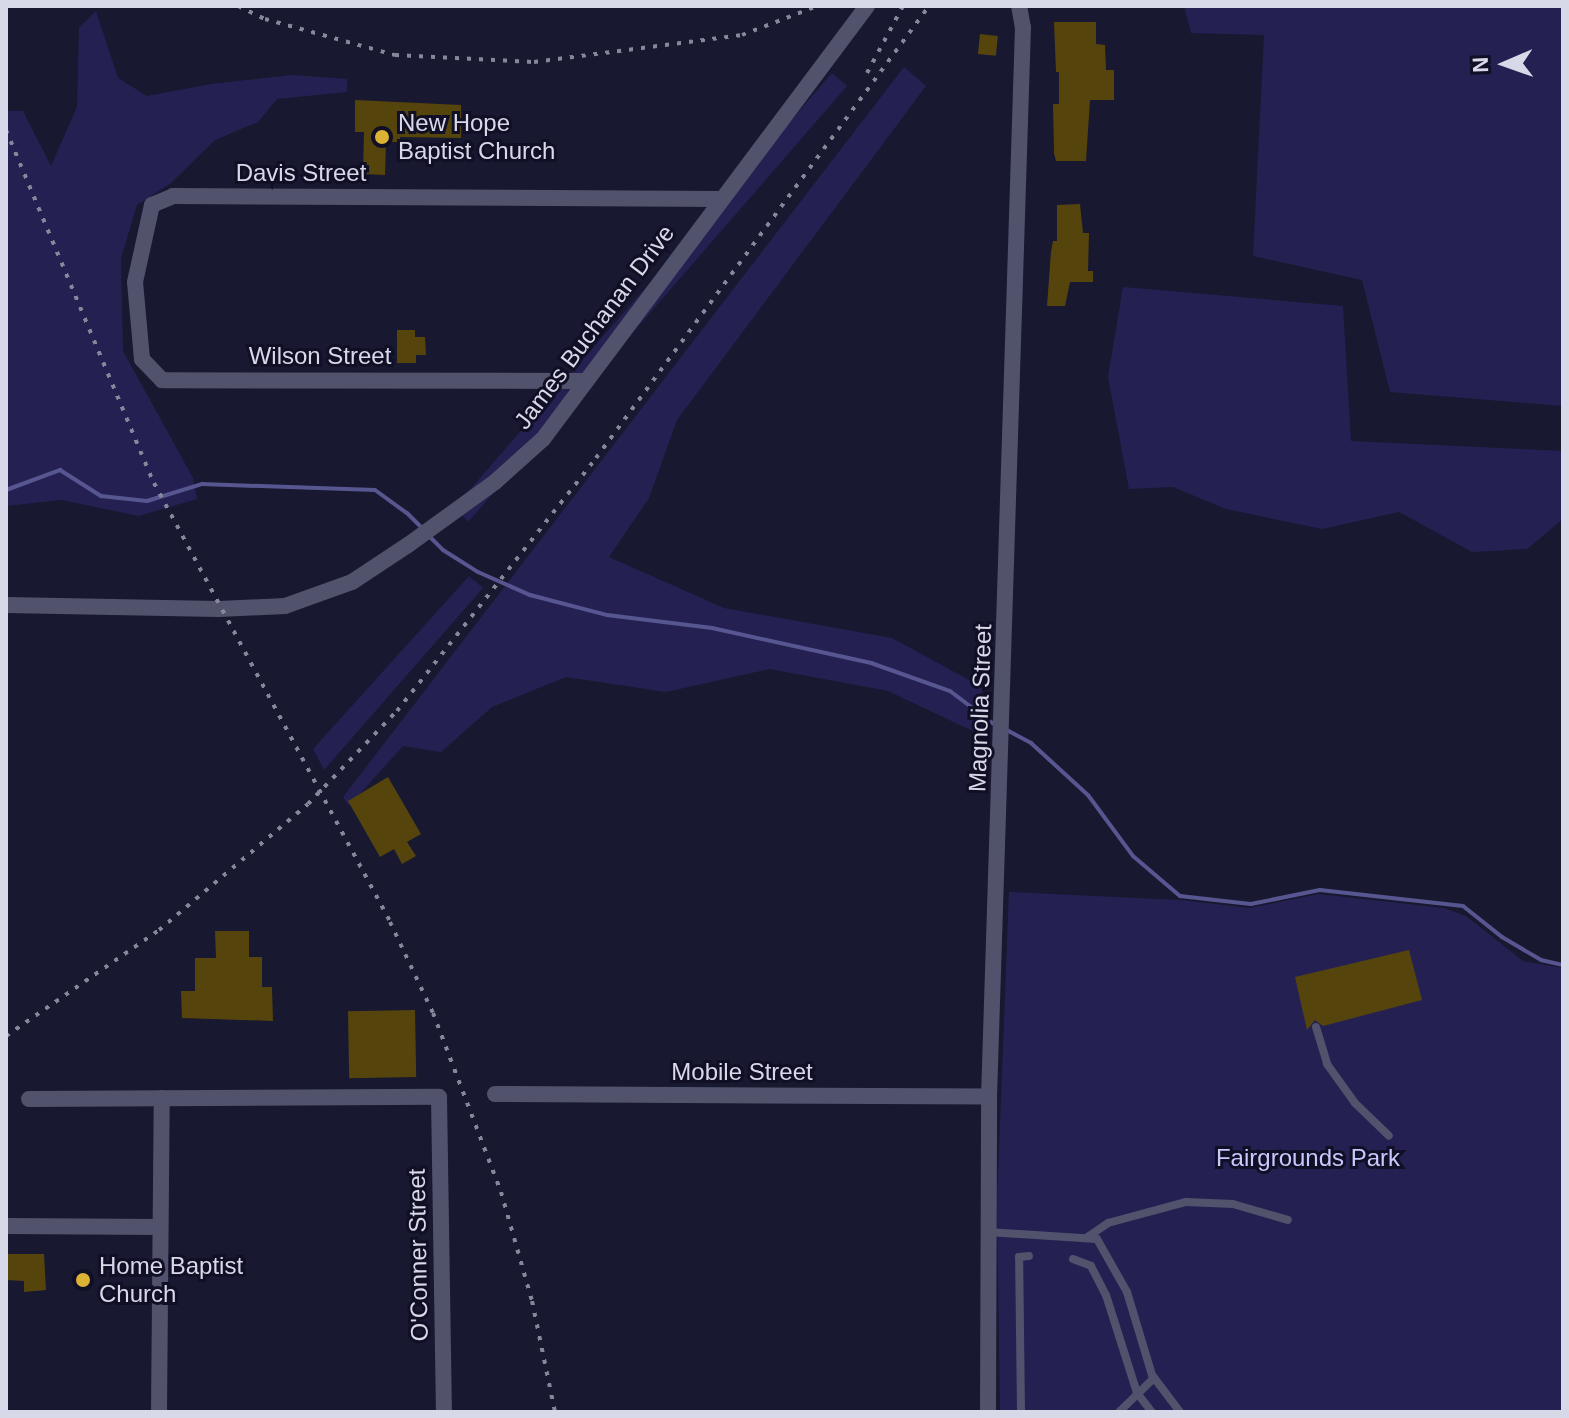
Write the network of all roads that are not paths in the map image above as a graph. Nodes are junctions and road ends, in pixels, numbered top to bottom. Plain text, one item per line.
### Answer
1 (867, 6) edge
2 (1019, 6) edge
3 (722, 199) junction
4 (135, 282) joint
5 (584, 381) junction
6 (6, 605) edge
7 (1316, 1027) dead end
8 (495, 1094) dead end
9 (989, 1097) junction
10 (162, 1098) junction
11 (29, 1099) dead end
12 (1389, 1136) dead end
13 (1288, 1220) dead end
14 (6, 1226) edge
15 (160, 1227) junction
16 (988, 1232) junction
17 (1085, 1238) junction
18 (1029, 1256) dead end
19 (1073, 1259) dead end
20 (1154, 1378) junction
21 (1137, 1393) junction
22 (159, 1412) edge
23 (444, 1412) edge
24 (988, 1412) edge
25 (1021, 1412) edge
26 (1119, 1412) edge
27 (1152, 1412) edge
28 (1180, 1412) edge

1 - 3 street, James Buchanan Drive
2 - 9 street, Magnolia Street
3 - 4 street, Davis Street
3 - 5 street, James Buchanan Drive
4 - 5 street, Wilson Street
5 - 6 street, James Buchanan Drive
7 - 12 lane
8 - 9 street, Mobile Street
9 - 16 street, Magnolia Street
10 - 11 street
10 - 15 street
10 - 23 street, O'Conner Street
13 - 17 lane
14 - 15 street
15 - 22 street
16 - 17 lane
16 - 24 street, Magnolia Street
17 - 20 lane
18 - 25 lane
19 - 21 lane
20 - 21 lane
20 - 28 lane
21 - 26 lane
21 - 27 lane

